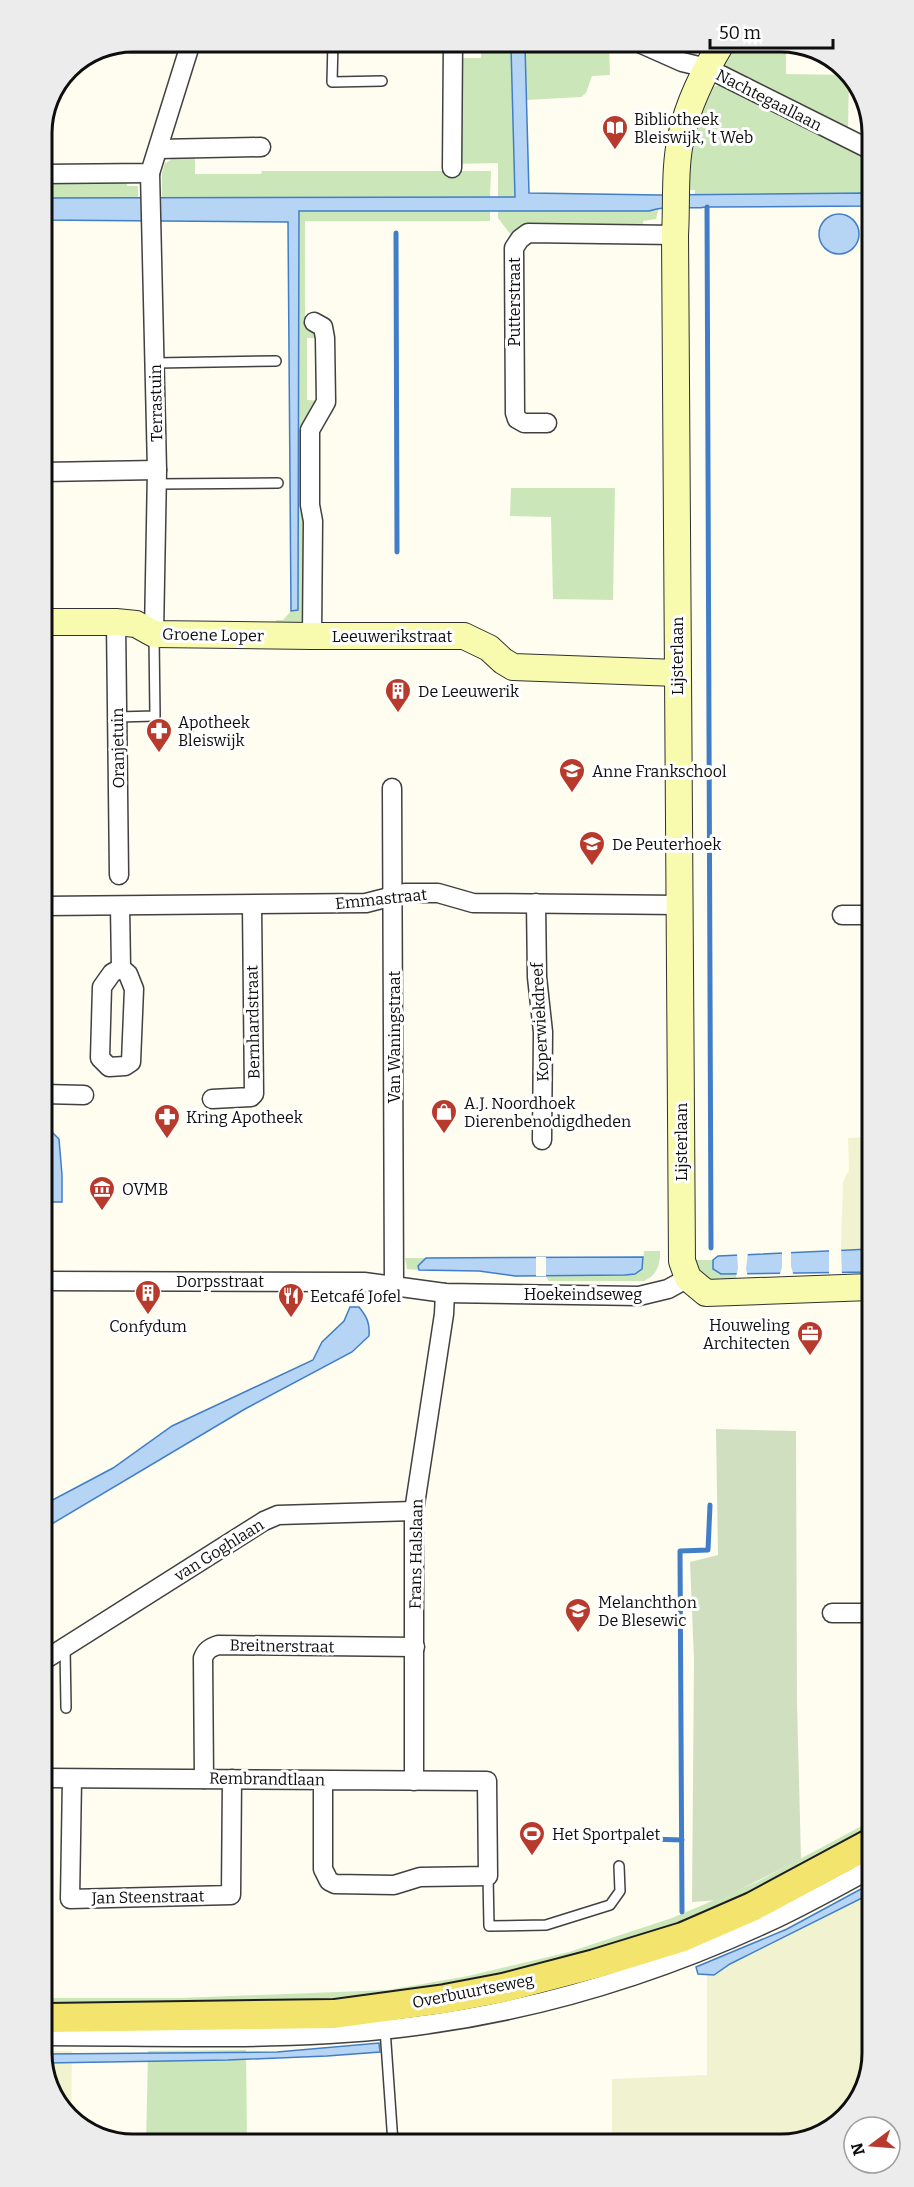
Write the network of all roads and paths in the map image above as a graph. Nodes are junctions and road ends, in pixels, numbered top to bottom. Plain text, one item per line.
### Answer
1 (188, 52) edge
2 (333, 52) edge
3 (453, 52) edge
4 (661, 53) edge
5 (716, 53) edge
6 (707, 68) junction
7 (382, 81) dead end
8 (862, 146) edge
9 (261, 147) dead end
10 (159, 149) junction
11 (452, 168) dead end
12 (53, 175) edge
13 (150, 181) junction
14 (676, 213) junction
15 (314, 322) dead end
16 (276, 361) dead end
17 (156, 363) junction
18 (548, 423) dead end
19 (53, 472) edge
20 (157, 477) junction
21 (278, 483) dead end
22 (53, 622) edge
23 (116, 622) junction
24 (154, 634) junction
25 (312, 636) junction
26 (677, 673) junction
27 (117, 717) junction
28 (392, 788) dead end
29 (119, 875) dead end
30 (394, 894) junction
31 (536, 903) junction
32 (680, 905) junction
33 (53, 906) edge
34 (120, 906) junction
35 (252, 906) junction
36 (842, 915) dead end
37 (862, 915) edge
38 (121, 968) junction
39 (52, 1094) edge
40 (84, 1095) dead end
41 (212, 1099) dead end
42 (542, 1140) dead end
43 (688, 1278) junction
44 (52, 1281) edge
45 (394, 1287) junction
46 (862, 1287) edge
47 (445, 1293) junction
48 (414, 1511) junction
49 (832, 1613) dead end
50 (862, 1613) edge
51 (66, 1647) junction
52 (415, 1647) junction
53 (52, 1655) edge
54 (66, 1708) dead end
55 (52, 1778) edge
56 (72, 1779) junction
57 (204, 1779) junction
58 (232, 1779) junction
59 (323, 1780) junction
60 (414, 1780) junction
61 (862, 1848) edge
62 (619, 1866) dead end
63 (862, 1873) edge
64 (488, 1876) junction
65 (52, 2018) edge
66 (385, 2028) junction
67 (52, 2036) edge
68 (392, 2134) edge

1 - 10 street
2 - 7 lane
3 - 11 street
4 - 6 street, Nachtegaallaan
5 - 6 street, Lijsterlaan
6 - 8 street, Nachtegaallaan
6 - 14 street, Lijsterlaan
9 - 10 street
10 - 13 street
12 - 13 street
13 - 17 street, Terrastuin
14 - 18 street, Putterstraat
14 - 26 street, Lijsterlaan
15 - 25 street, Leeuwerikstraat
16 - 17 lane
17 - 20 street, Terrastuin
19 - 20 street
20 - 21 lane
20 - 24 street, Terrastuin
22 - 23 street, Groene Loper
23 - 24 street, Groene Loper
23 - 27 street, Oranjetuin
24 - 25 street, Groene Loper
24 - 27 lane
25 - 26 street, Leeuwerikstraat
26 - 32 street, Lijsterlaan
27 - 29 street, Oranjetuin
28 - 30 street, Van Waningstraat
30 - 31 street, Emmastraat
30 - 35 street, Emmastraat
30 - 45 street, Van Waningstraat
31 - 32 street, Emmastraat
31 - 42 street, Koperwiekdreef
32 - 43 street, Lijsterlaan
33 - 34 street, Emmastraat
34 - 35 street, Emmastraat
34 - 38 street
35 - 41 street, Bernhardstraat
36 - 37 street
38 - 38 street
39 - 40 street
43 - 46 street
43 - 47 street, Hoekeindseweg
44 - 45 street, Dorpsstraat
45 - 47 street, Hoekeindseweg
47 - 48 street, Frans Halslaan
48 - 51 street, van Goghlaan
48 - 52 street, Frans Halslaan
49 - 50 street
51 - 53 street, van Goghlaan
51 - 54 lane
52 - 57 street, Breitnerstraat
52 - 60 street, Frans Halslaan
55 - 56 street, Rembrandtlaan
56 - 57 street, Rembrandtlaan
56 - 58 street, Jan Steenstraat
57 - 58 street, Rembrandtlaan
58 - 59 street, Rembrandtlaan
59 - 60 street, Rembrandtlaan
59 - 64 street
60 - 64 street, Rembrandtlaan
61 - 65 main road, Overbuurtseweg
62 - 64 lane
63 - 66 street, Overbuurtseweg
66 - 67 street, Overbuurtseweg
66 - 68 lane

